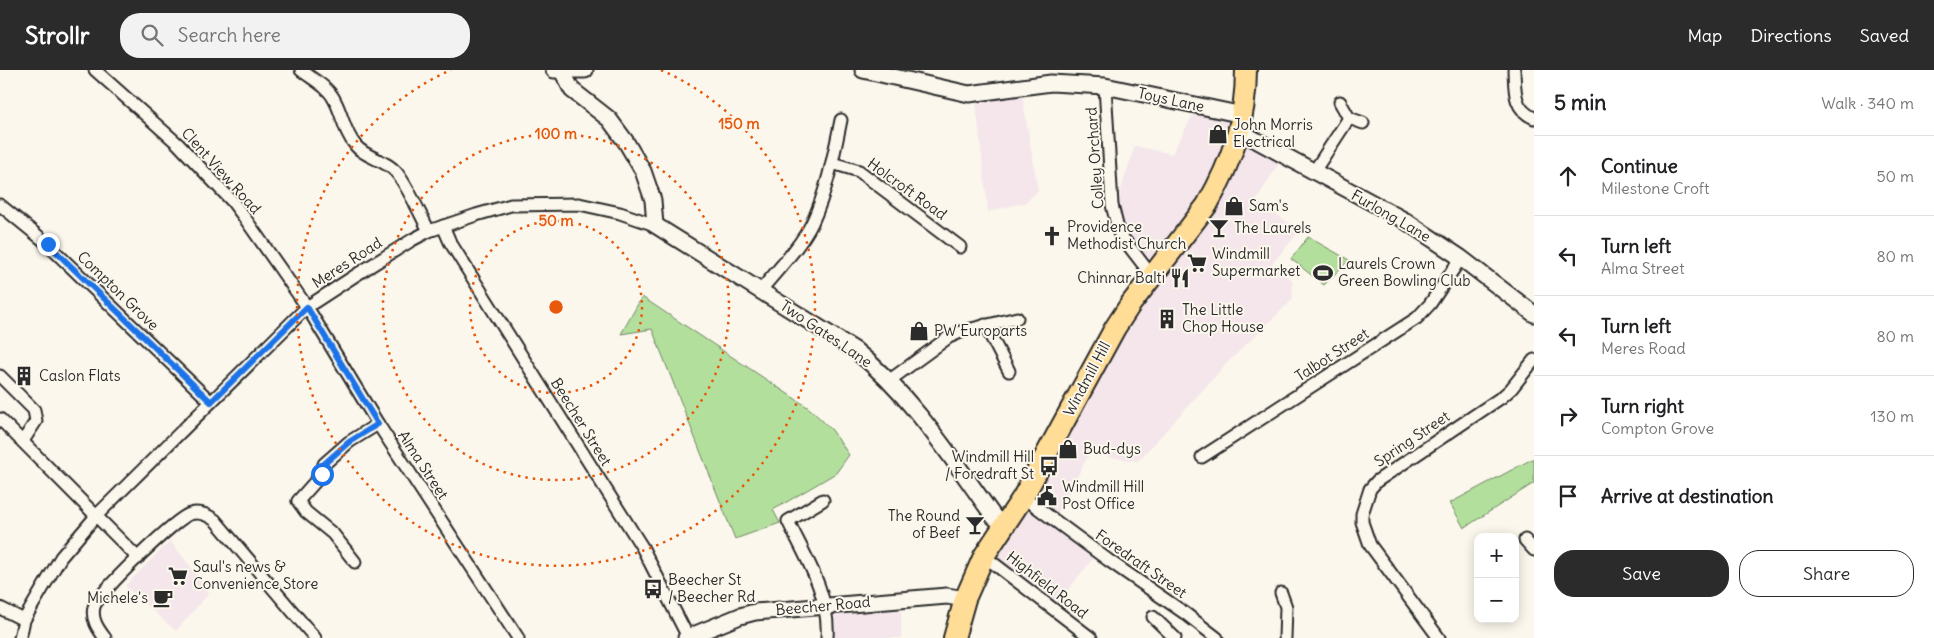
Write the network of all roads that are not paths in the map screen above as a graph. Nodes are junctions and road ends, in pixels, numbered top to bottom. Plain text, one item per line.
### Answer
1 (96, 70) edge
2 (301, 70) edge
3 (557, 70) edge
4 (584, 70) edge
5 (863, 70) edge
6 (1246, 70) edge
7 (1514, 70) edge
8 (1105, 86) junction
9 (1340, 102) dead end
10 (1349, 118) junction
11 (1534, 118) edge
12 (841, 120) dead end
13 (1363, 122) dead end
14 (1241, 123) junction
15 (832, 163) junction
16 (1313, 173) junction
17 (0, 205) edge
18 (655, 225) junction
19 (444, 226) junction
20 (429, 231) junction
21 (960, 247) dead end
22 (1461, 258) junction
23 (1152, 276) junction
24 (761, 290) junction
25 (307, 307) junction
26 (1534, 314) edge
27 (1017, 318) dead end
28 (986, 325) junction
29 (1534, 360) edge
30 (1009, 371) dead end
31 (0, 376) edge
32 (890, 380) junction
33 (211, 402) junction
34 (0, 419) edge
35 (378, 424) junction
36 (23, 441) junction
37 (1202, 457) dead end
38 (1023, 497) junction
39 (823, 500) dead end
40 (97, 515) junction
41 (1004, 524) junction
42 (1525, 540) dead end
43 (1534, 550) edge
44 (984, 556) junction
45 (138, 558) junction
46 (355, 562) dead end
47 (1281, 594) dead end
48 (965, 599) junction
49 (825, 605) junction
50 (0, 608) edge
51 (1153, 617) dead end
52 (24, 620) junction
53 (20, 638) edge
54 (105, 638) edge
55 (315, 638) edge
56 (518, 638) edge
57 (687, 638) edge
58 (828, 638) edge
59 (954, 638) edge
60 (1091, 638) edge
61 (1175, 638) edge
62 (1217, 638) edge
63 (1285, 638) edge
64 (1439, 638) edge

1 - 25 street, Clent View Road
2 - 20 street
3 - 4 street
3 - 18 street
5 - 8 street, Toys Lane
6 - 14 highway, Windmill Hill
7 - 11 street
8 - 14 street, Toys Lane
8 - 23 street, Colley Orchard
9 - 10 street
10 - 13 street
10 - 16 street
12 - 15 street
14 - 16 street, Furlong Lane
14 - 23 highway, Windmill Hill
15 - 21 street, Holcroft Road
15 - 24 street
16 - 22 street, Furlong Lane
17 - 33 street, Compton Grove
18 - 19 street, Meres Road
18 - 24 street, Two Gates Lane
19 - 20 street, Meres Road
19 - 57 street, Beecher Street
20 - 25 street, Meres Road
22 - 26 street, Furlong Lane
22 - 37 street, Talbot Street
23 - 38 highway, Windmill Hill
24 - 32 street, Two Gates Lane
25 - 33 street, Meres Road
25 - 35 street, Alma Street
27 - 28 street
28 - 30 street
28 - 32 street
29 - 64 street, Spring Street
31 - 36 street
32 - 41 street, Two Gates Lane
33 - 40 street, Meres Road
34 - 36 street
35 - 46 street
35 - 56 street, Alma Street
36 - 40 street
38 - 41 highway, Windmill Hill
38 - 62 street, Foredraft Street
39 - 49 street
40 - 45 street
40 - 52 street, Meres Road
41 - 44 highway, Windmill Hill
42 - 43 street
44 - 48 highway, Windmill Hill
44 - 60 street, Highfield Road
45 - 54 street
45 - 55 street
47 - 63 street
48 - 49 street, Beecher Road
48 - 59 highway, Windmill Hill
49 - 57 street, Beecher Road
49 - 58 street
50 - 52 street
51 - 61 street
52 - 53 street, Meres Road

